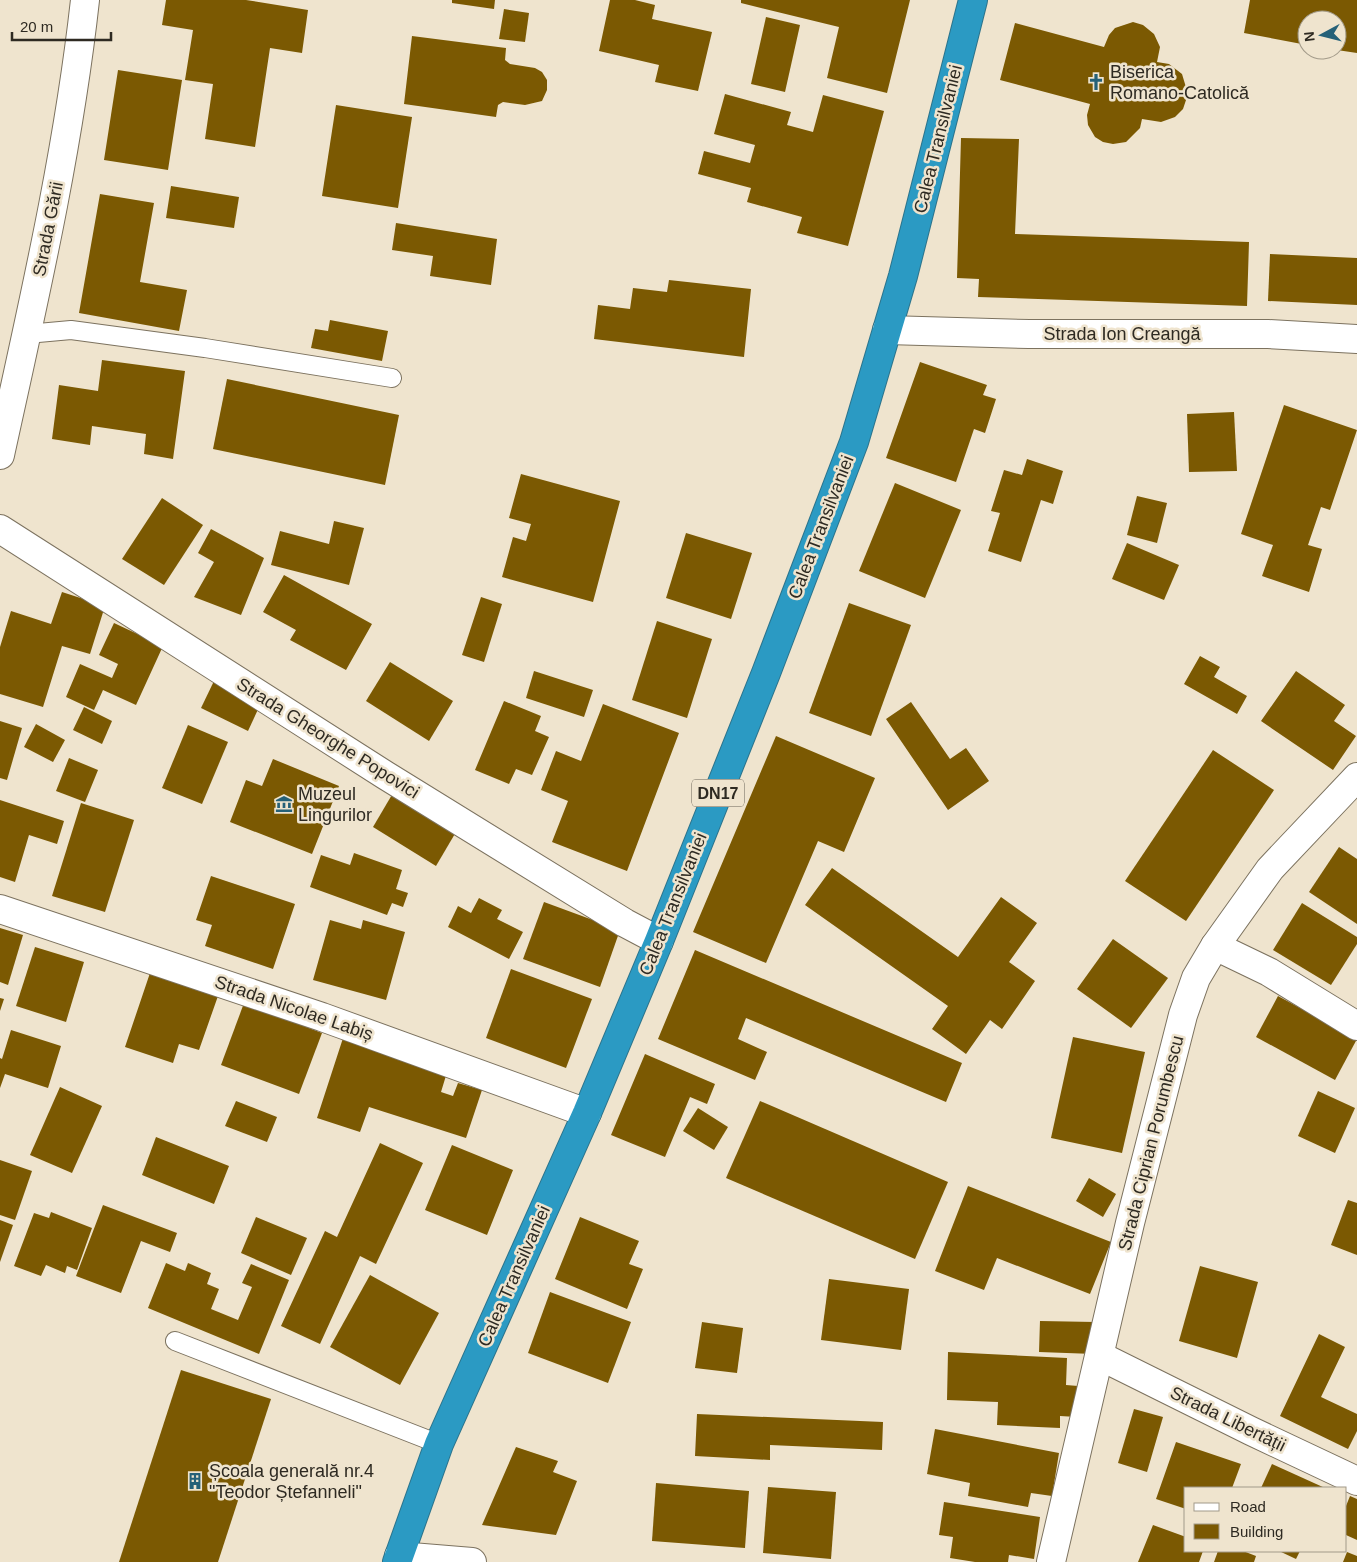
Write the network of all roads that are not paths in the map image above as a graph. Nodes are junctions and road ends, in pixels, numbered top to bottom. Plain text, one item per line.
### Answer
1 (84, 0) edge
2 (973, 0) edge
3 (887, 330) junction
4 (27, 334) junction
5 (1357, 339) edge
6 (392, 378) dead end
7 (0, 455) edge
8 (0, 529) edge
9 (1357, 777) edge
10 (0, 909) edge
11 (659, 941) junction
12 (1215, 946) junction
13 (1357, 1026) edge
14 (587, 1112) junction
15 (175, 1342) dead end
16 (1100, 1356) junction
17 (439, 1444) junction
18 (1357, 1480) edge
19 (398, 1559) edge
20 (472, 1562) edge
21 (1051, 1562) edge

1 - 4 street, Strada Gării
2 - 3 highway, Calea Transilvaniei / DN17
3 - 5 street, Strada Ion Creangă
3 - 11 highway, Calea Transilvaniei / DN17
4 - 6 lane
4 - 7 street, Strada Gării
8 - 11 street, Strada Gheorghe Popovici
9 - 12 street, Strada Ciprian Porumbescu
10 - 14 street, Strada Nicolae Labiș
11 - 14 highway, Calea Transilvaniei / DN17
12 - 13 street
12 - 16 street, Strada Ciprian Porumbescu
14 - 17 highway, Calea Transilvaniei / DN17
15 - 17 lane
16 - 18 street, Strada Libertății
16 - 21 street, Strada Ciprian Porumbescu
17 - 19 highway, Calea Transilvaniei / DN17
19 - 20 street

